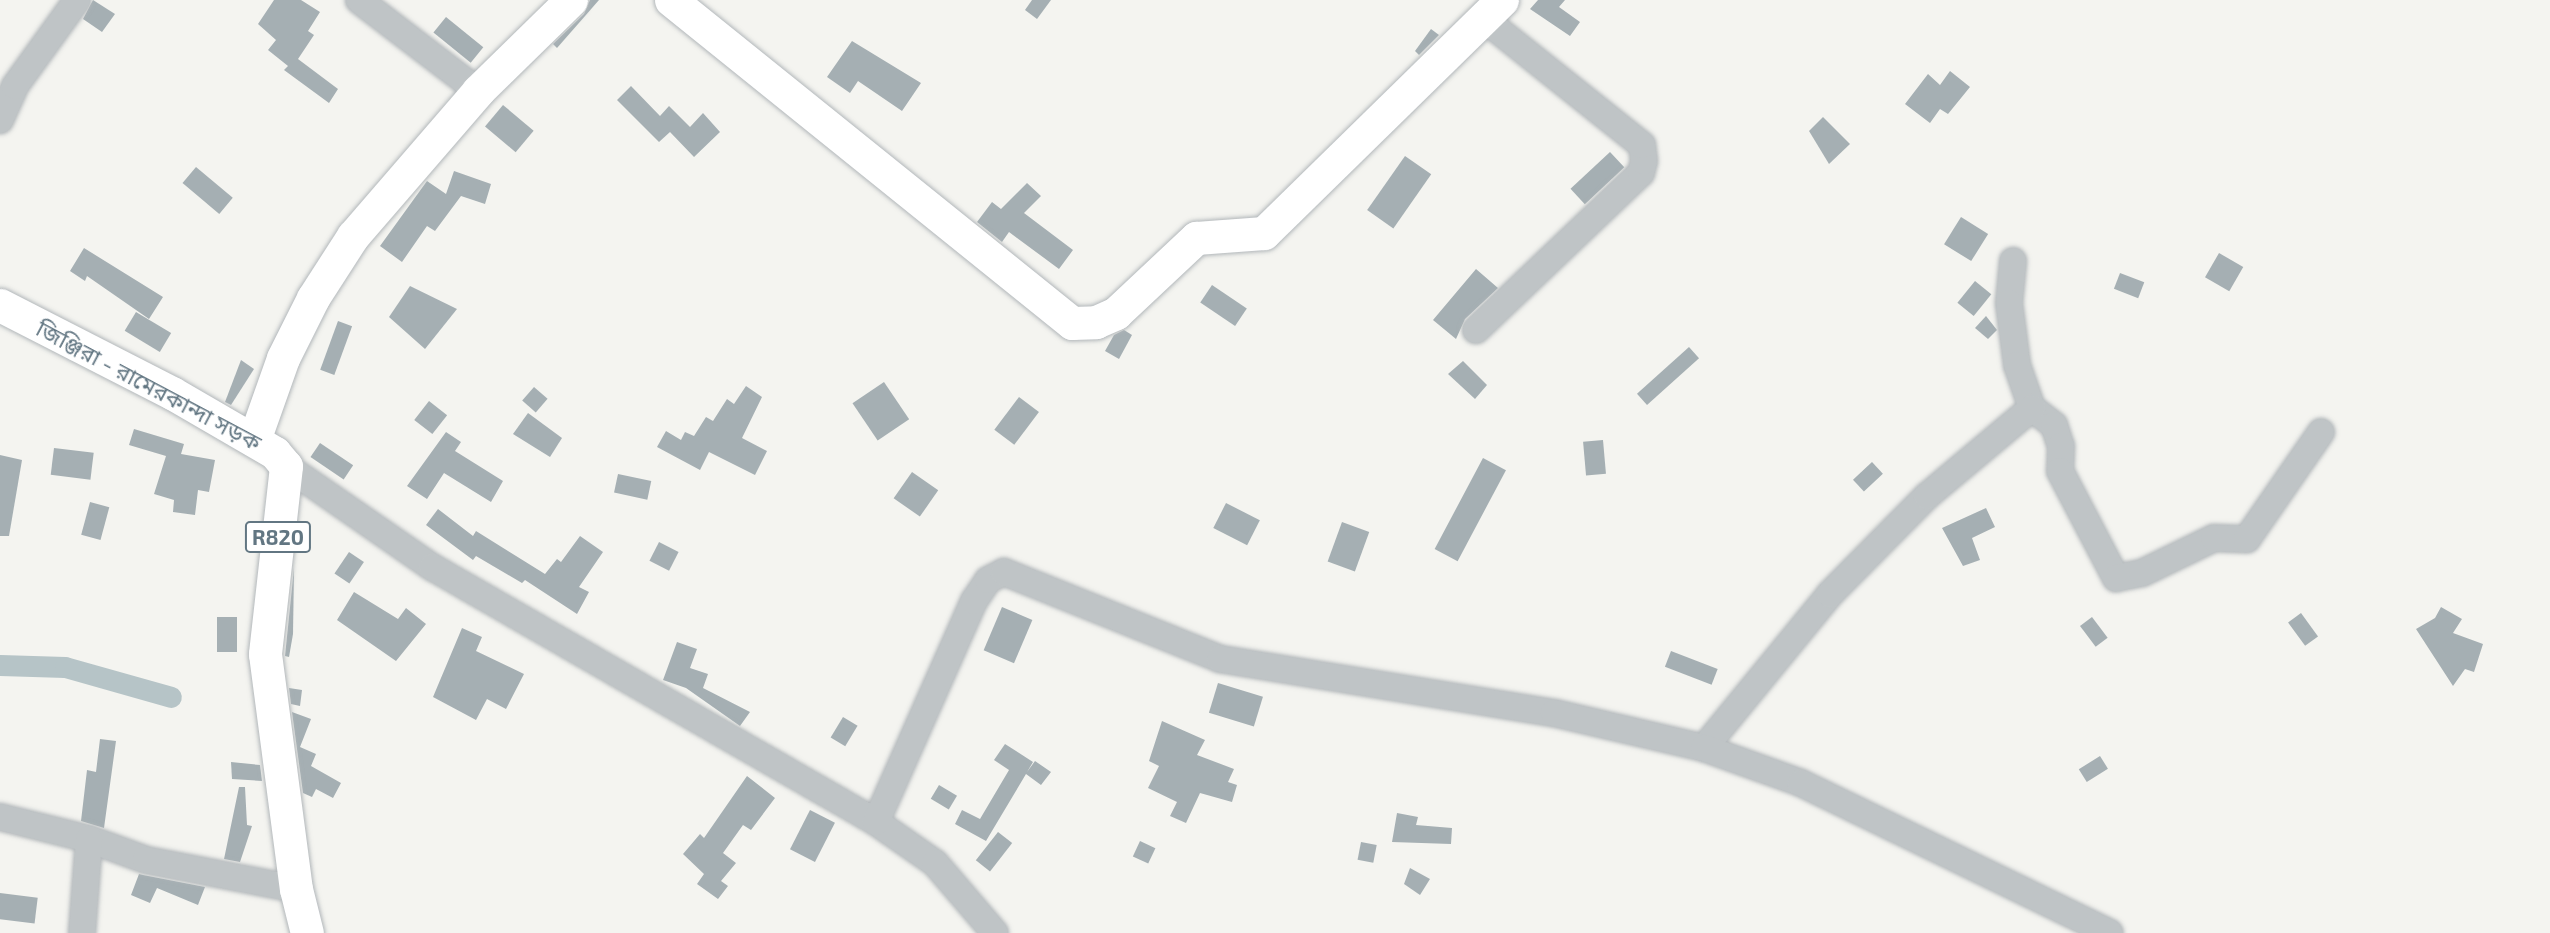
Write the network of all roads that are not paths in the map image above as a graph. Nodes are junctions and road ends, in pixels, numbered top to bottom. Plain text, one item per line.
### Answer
1 (77, 0) edge
2 (359, 0) edge
3 (571, 0) edge
4 (671, 0) edge
5 (1493, 9) edge
6 (478, 91) junction
7 (0, 120) edge
8 (2013, 261) dead end
9 (0, 305) edge
10 (1476, 330) dead end
11 (2032, 408) junction
12 (2321, 432) dead end
13 (254, 440) junction
14 (286, 466) junction
15 (1704, 748) junction
16 (0, 817) edge
17 (876, 821) junction
18 (89, 839) junction
19 (296, 889) junction
20 (82, 933) edge
21 (307, 933) edge
22 (995, 933) edge
23 (2110, 933) edge

1 - 7 street
2 - 6 street
3 - 6 main road
4 - 5 main road
5 - 10 street
6 - 13 main road
8 - 11 street
9 - 13 main road, জিঞ্জিরা - রামেরকান্দা সড়ক
11 - 12 street
11 - 15 street
13 - 14 main road, জিঞ্জিরা - রামেরকান্দা সড়ক
14 - 17 street
14 - 19 main road, জিঞ্জিরা - রামেরকান্দা সড়ক / R820
15 - 17 street
15 - 23 street
16 - 18 street
17 - 22 street
18 - 19 street
18 - 20 street
19 - 21 main road, জিঞ্জিরা - রামেরকান্দা সড়ক / R820

